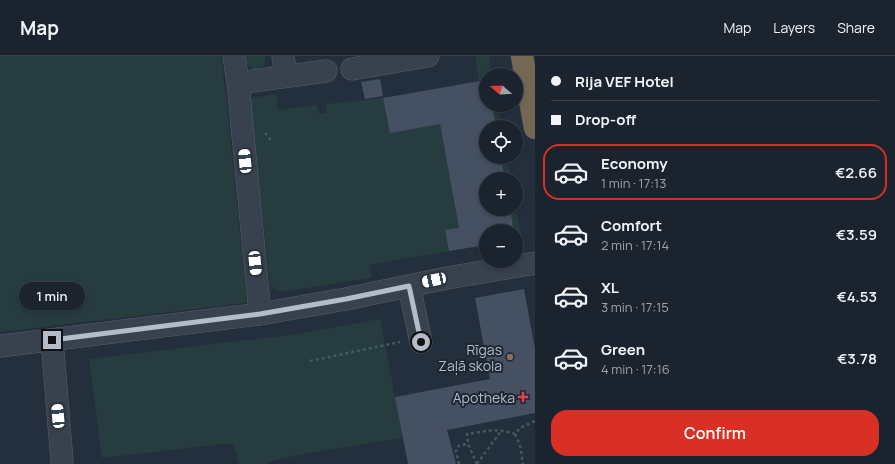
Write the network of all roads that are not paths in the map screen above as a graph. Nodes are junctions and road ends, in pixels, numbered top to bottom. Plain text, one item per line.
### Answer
1 (234, 56) edge
2 (428, 56) edge
3 (522, 56) edge
4 (284, 66) edge
5 (352, 69) dead end
6 (326, 71) dead end
7 (238, 83) junction
8 (535, 128) edge
9 (535, 263) edge
10 (409, 286) junction
11 (260, 314) junction
12 (52, 340) junction
13 (420, 340) road end
14 (0, 346) edge
15 (62, 461) dead end

1 - 7 street
2 - 5 street
3 - 8 highway
4 - 6 street
4 - 7 street
7 - 11 street
9 - 10 street
10 - 11 street
10 - 13 street
11 - 12 street
12 - 14 street
12 - 15 street

